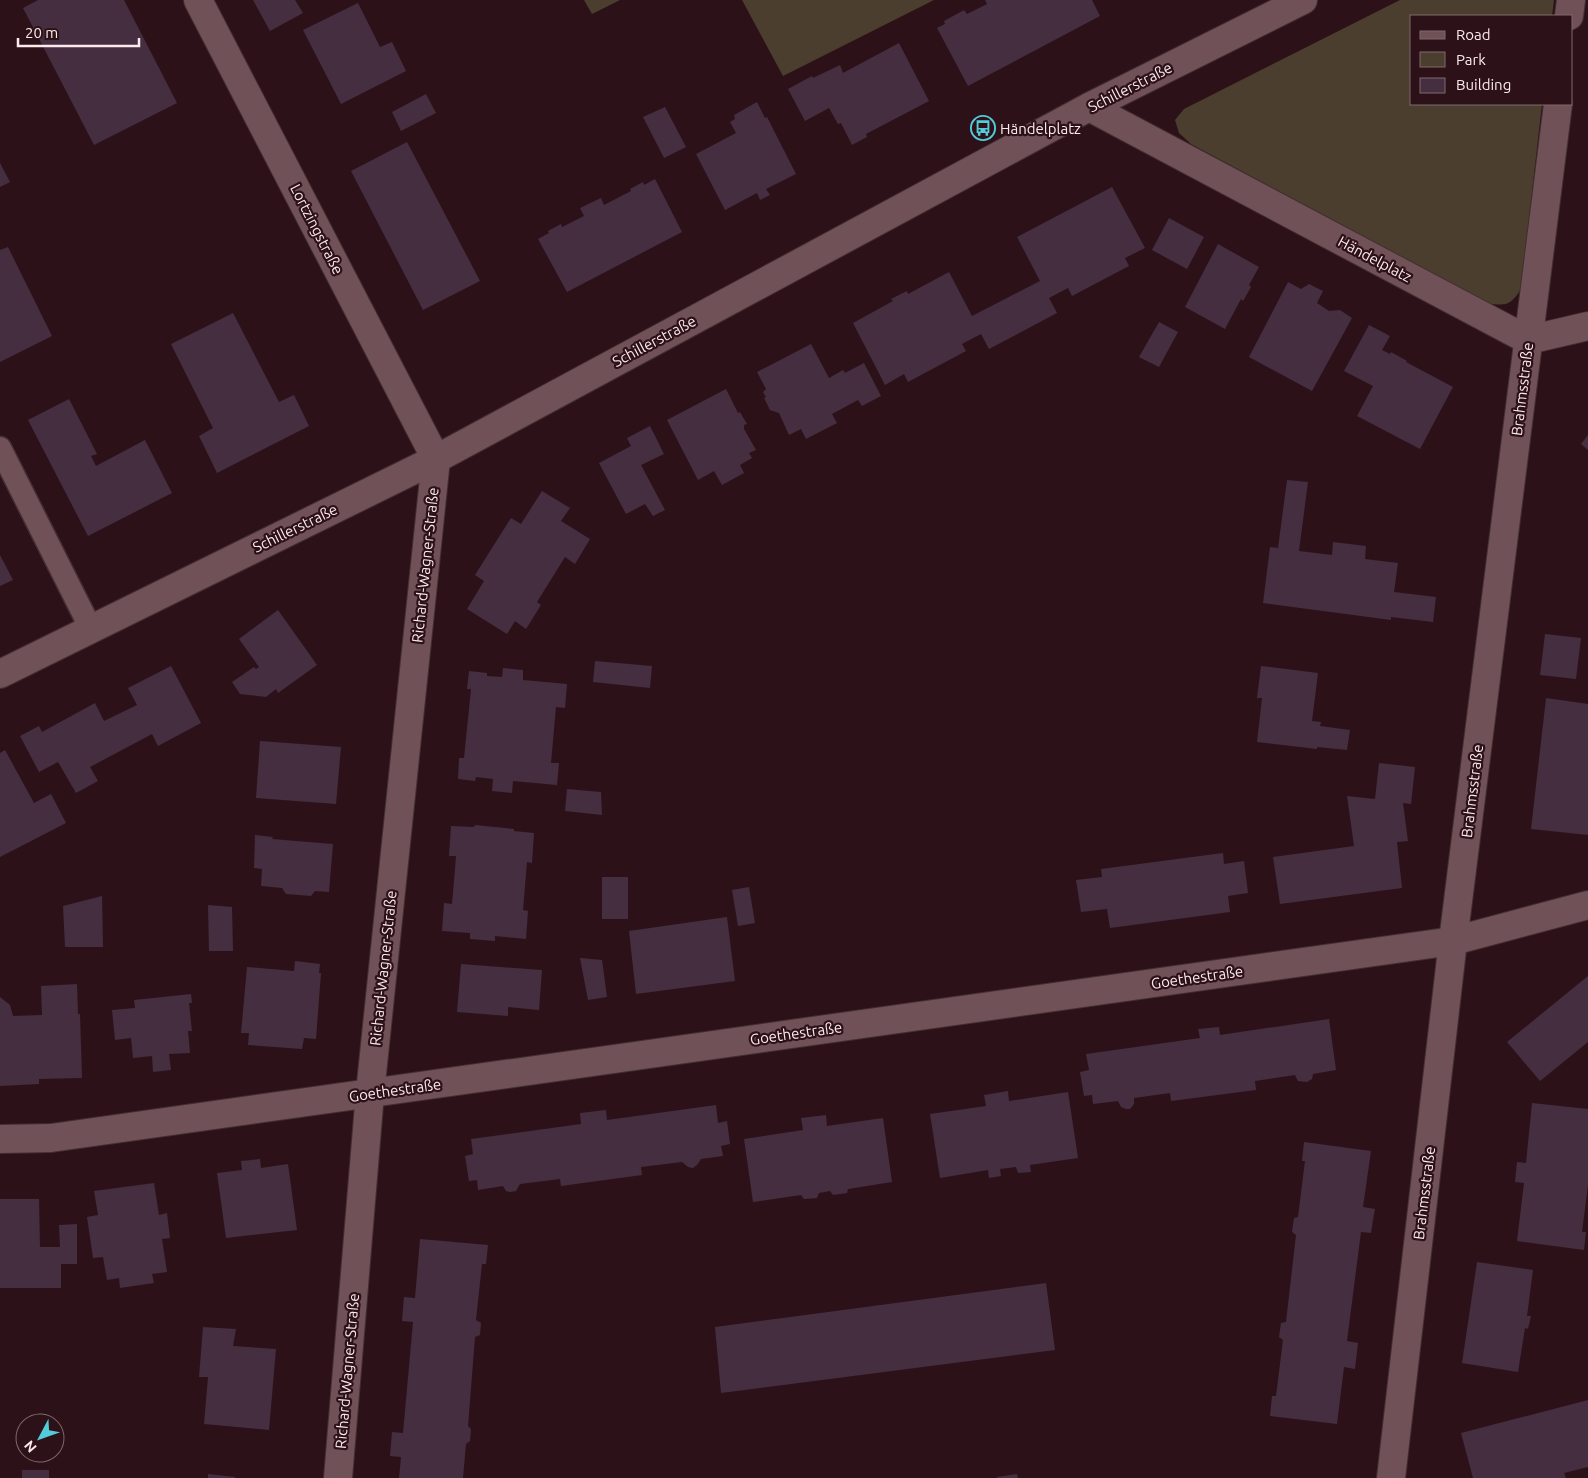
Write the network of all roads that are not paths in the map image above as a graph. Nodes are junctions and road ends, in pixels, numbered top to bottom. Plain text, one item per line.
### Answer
1 (198, 0) edge
2 (1303, 0) edge
3 (1571, 0) edge
4 (1569, 15) edge
5 (1558, 105) edge
6 (1090, 107) junction
7 (1588, 326) edge
8 (1528, 340) junction
9 (0, 448) edge
10 (436, 459) junction
11 (91, 629) junction
12 (0, 674) edge
13 (1588, 905) edge
14 (1453, 941) junction
15 (370, 1093) junction
16 (0, 1139) edge
17 (338, 1478) edge
18 (1391, 1478) edge

1 - 10 street, Lortzingstraße
2 - 6 street, Schillerstraße
3 - 4 street
5 - 8 street, Brahmsstraße
6 - 8 street, Händelplatz
6 - 10 street, Schillerstraße
7 - 8 street
8 - 14 street, Brahmsstraße
9 - 11 lane
10 - 11 street, Schillerstraße
10 - 15 street, Richard-Wagner-Straße
11 - 12 street, Schillerstraße
13 - 14 street, Goethestraße
14 - 15 street, Goethestraße
14 - 18 street, Brahmsstraße
15 - 16 street, Goethestraße
15 - 17 street, Richard-Wagner-Straße

